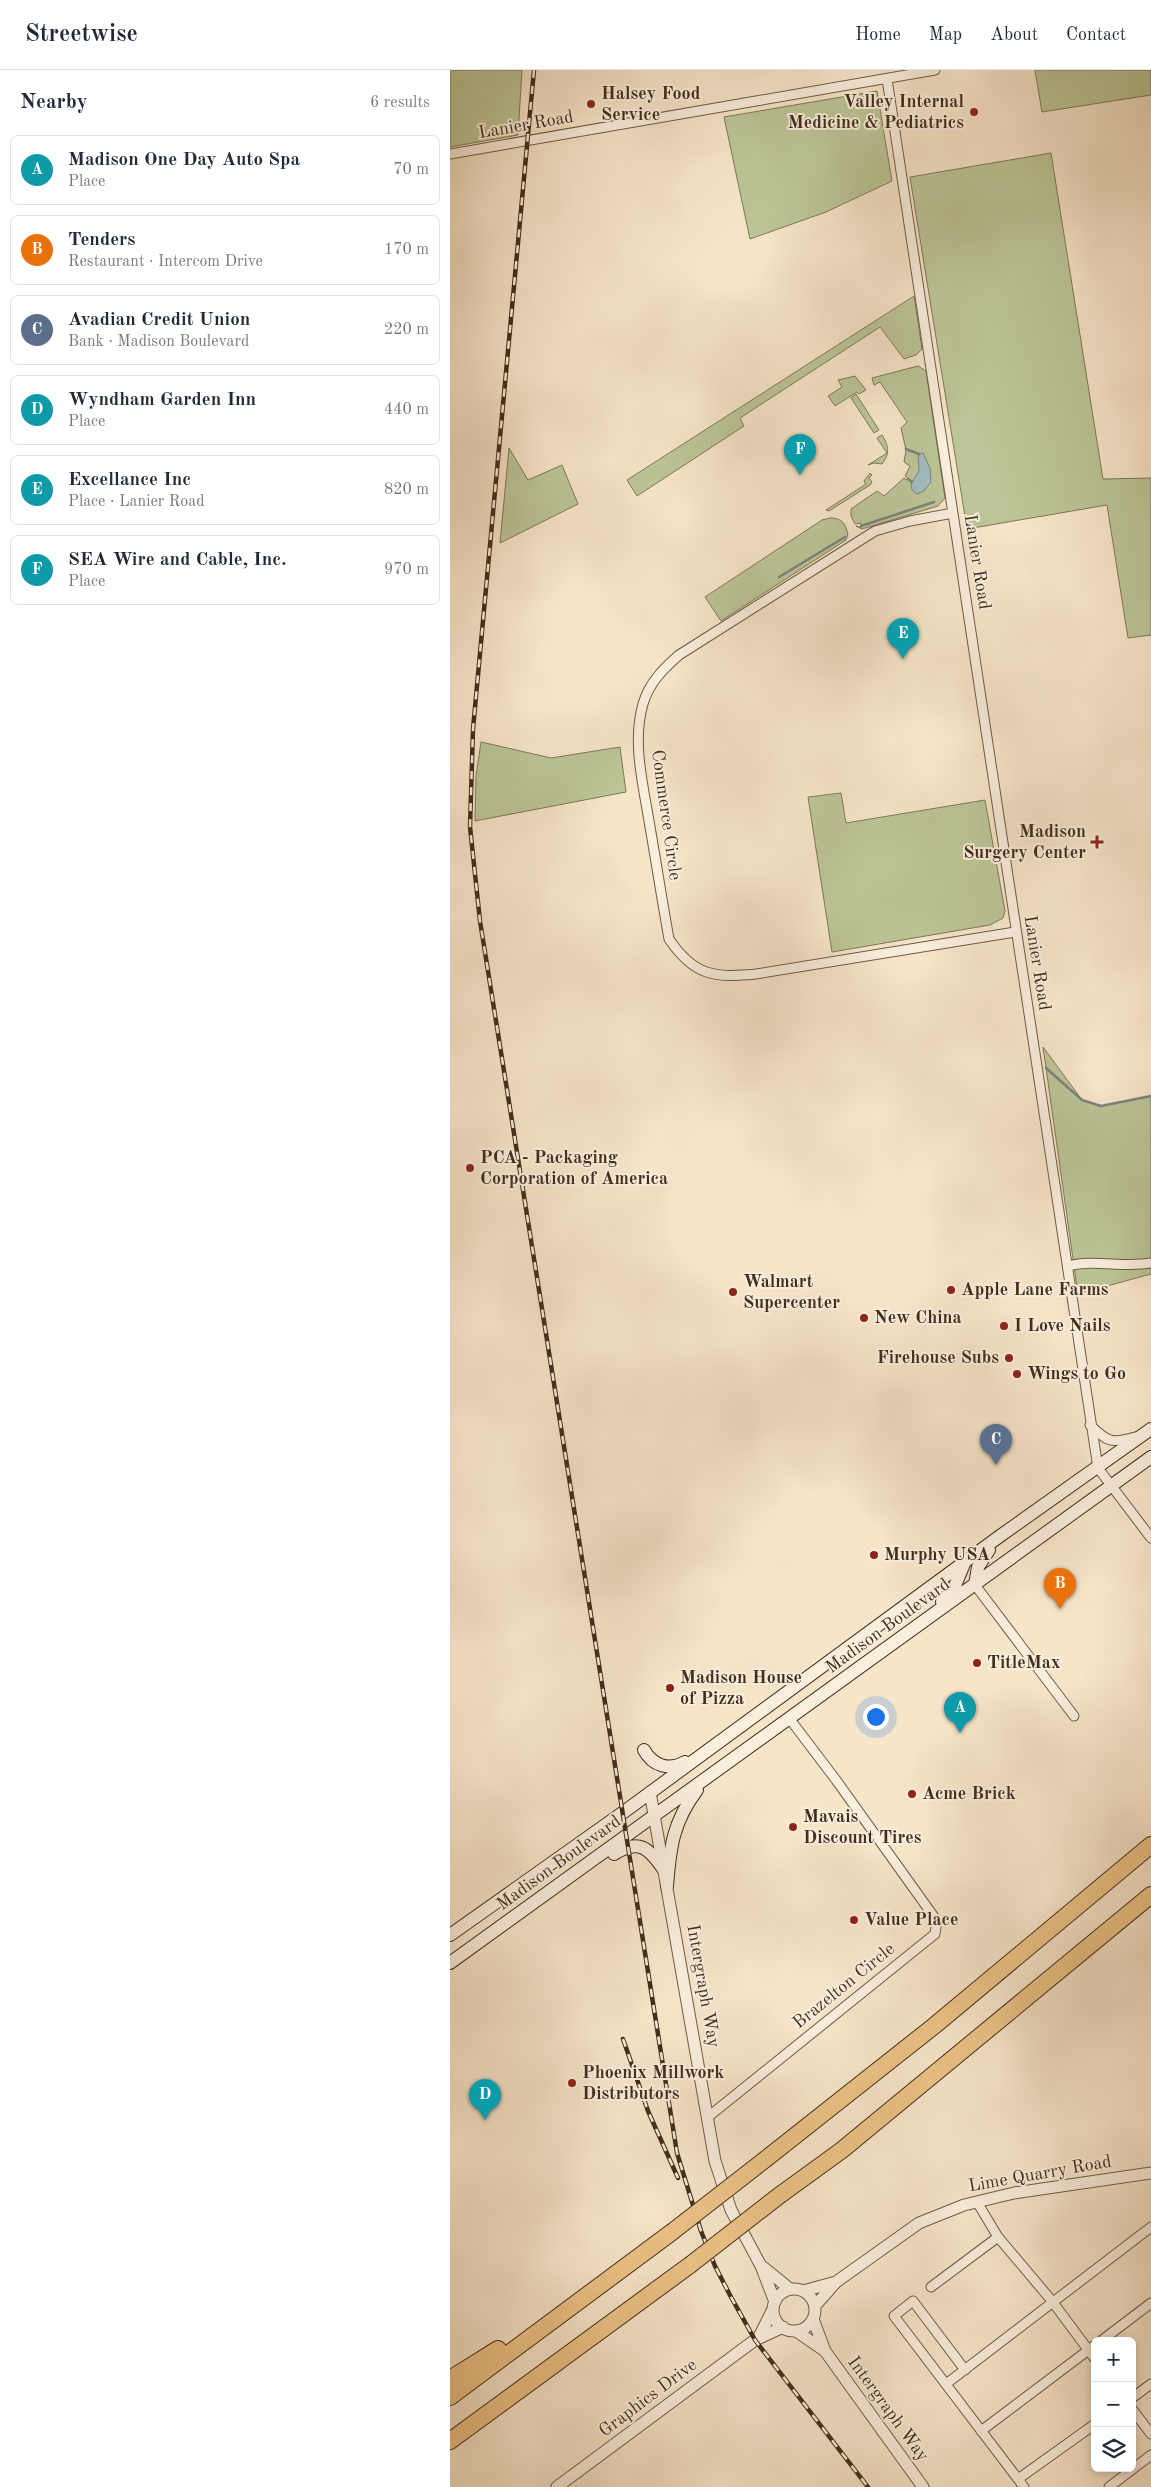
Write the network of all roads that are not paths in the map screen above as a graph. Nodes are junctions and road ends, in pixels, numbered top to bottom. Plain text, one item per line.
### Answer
1 (935, 70) edge
2 (887, 79) junction
3 (450, 154) edge
4 (953, 513) junction
5 (1016, 932) junction
6 (1151, 1263) edge
7 (1068, 1266) junction
8 (1090, 1425) junction
9 (1148, 1432) edge
10 (1151, 1457) edge
11 (1098, 1468) junction
12 (1112, 1485) junction
13 (1000, 1536) junction
14 (1151, 1538) edge
15 (964, 1564) junction
16 (975, 1585) junction
17 (926, 1618) junction
18 (1074, 1716) dead end
19 (789, 1718) junction
20 (744, 1723) junction
21 (644, 1750) dead end
22 (704, 1780) junction
23 (650, 1792) junction
24 (654, 1815) junction
25 (1151, 1845) edge
26 (664, 1870) junction
27 (561, 1882) junction
28 (667, 1886) junction
29 (1151, 1895) edge
30 (450, 1935) edge
31 (450, 1963) edge
32 (708, 2117) junction
33 (1151, 2172) edge
34 (977, 2202) junction
35 (1151, 2227) edge
36 (998, 2238) junction
37 (761, 2266) junction
38 (624, 2267) junction
39 (836, 2282) junction
40 (931, 2287) dead end
41 (790, 2289) junction
42 (803, 2290) junction
43 (1052, 2302) junction
44 (1151, 2303) edge
45 (774, 2306) junction
46 (815, 2306) junction
47 (813, 2320) junction
48 (783, 2327) junction
49 (796, 2330) junction
50 (759, 2337) junction
51 (1106, 2337) edge
52 (1091, 2347) edge
53 (1091, 2349) edge
54 (825, 2351) junction
55 (964, 2370) junction
56 (450, 2379) edge
57 (946, 2384) junction
58 (1151, 2384) edge
59 (1136, 2395) edge
60 (450, 2396) edge
61 (1136, 2414) edge
62 (1091, 2427) edge
63 (981, 2431) junction
64 (1151, 2434) edge
65 (450, 2441) edge
66 (1151, 2455) edge
67 (1021, 2483) edge
68 (557, 2487) edge
69 (923, 2487) edge
70 (1109, 2487) edge

1 - 2 street
2 - 3 street, Lanier Road
2 - 4 street, Lanier Road
4 - 5 street, Lanier Road
4 - 5 street, Commerce Circle
5 - 7 street, Lanier Road
6 - 7 street
7 - 8 street, Lanier Road
8 - 9 street
8 - 11 street, Lanier Road
9 - 11 main road, Madison Boulevard
10 - 12 main road, Madison Boulevard
11 - 12 street, Lanier Road
11 - 13 main road, Madison Boulevard
12 - 14 street, Lanier Road
12 - 16 main road, Madison Boulevard
13 - 15 main road, Madison Boulevard
13 - 16 main road
15 - 17 main road
15 - 20 main road, Madison Boulevard
16 - 17 main road, Madison Boulevard
16 - 18 street
17 - 19 main road, Madison Boulevard
19 - 22 main road, Madison Boulevard
19 - 32 street, Brazelton Circle
20 - 21 main road
20 - 23 main road, Madison Boulevard
22 - 24 main road, Madison Boulevard
22 - 28 main road
23 - 24 street, Intergraph Way
23 - 30 main road, Madison Boulevard
24 - 26 street, Intergraph Way
24 - 27 main road, Madison Boulevard
25 - 38 highway, bridge
26 - 27 main road
26 - 28 street, Intergraph Way
27 - 31 main road, Madison Boulevard
28 - 32 street, Intergraph Way
29 - 65 highway, bridge
32 - 37 street, Intergraph Way
33 - 34 street, Lime Quarry Road
34 - 36 street
34 - 39 street, Lime Quarry Road
35 - 43 street
36 - 40 street
36 - 43 street
37 - 41 street, Intergraph Way
37 - 45 street, Intergraph Way
38 - 56 highway
38 - 60 highway
39 - 42 street, Lime Quarry Road
39 - 46 street, Lime Quarry Road
41 - 42 street
41 - 45 street
42 - 46 street
43 - 52 street
43 - 55 street
44 - 51 street
45 - 48 street
45 - 50 street, Graphics Drive
46 - 47 street
47 - 49 street
47 - 54 street, Intergraph Way
48 - 49 street
48 - 50 street, Graphics Drive
49 - 54 street, Intergraph Way
50 - 68 street, Graphics Drive
53 - 63 street
54 - 69 street, Intergraph Way
55 - 57 street
55 - 57 street
57 - 63 street
58 - 59 street
61 - 64 street
62 - 67 street
63 - 67 street
66 - 70 street

